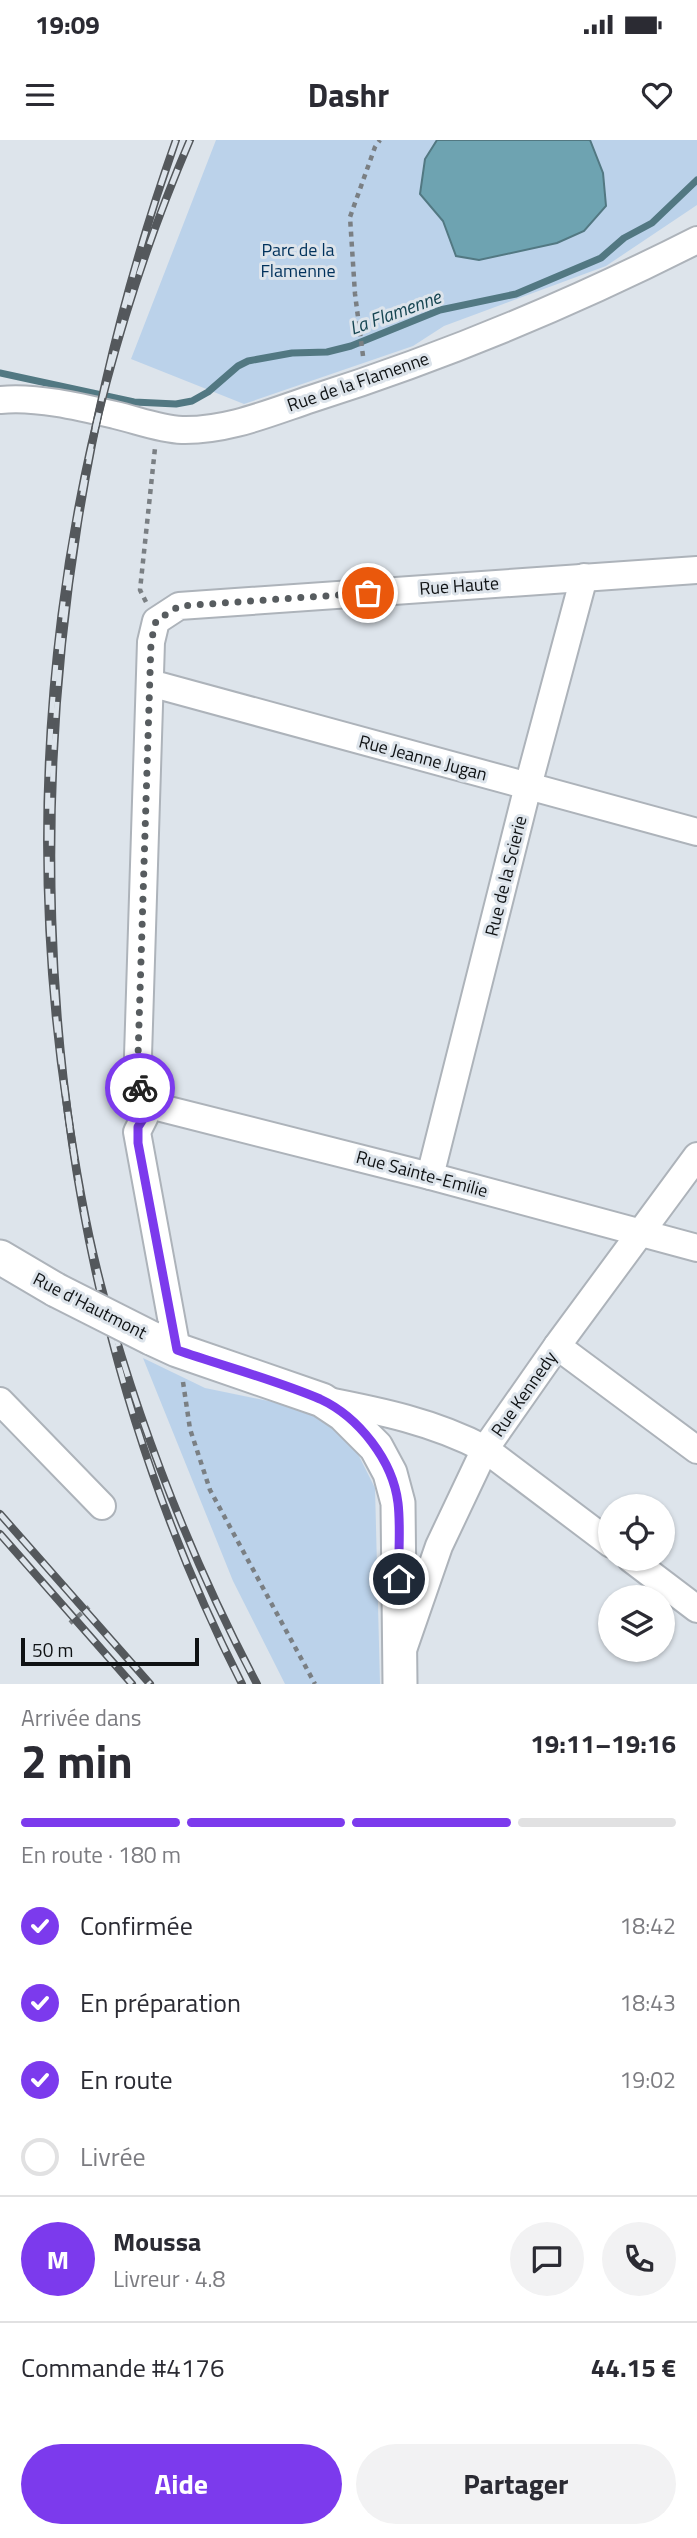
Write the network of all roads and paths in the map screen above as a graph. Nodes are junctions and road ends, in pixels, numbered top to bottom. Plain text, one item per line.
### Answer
1 (380, 140) edge
2 (697, 240) edge
3 (362, 351) dead end
4 (0, 400) edge
5 (158, 426) junction
6 (697, 570) edge
7 (584, 577) junction
8 (156, 621) junction
9 (150, 683) junction
10 (528, 786) junction
11 (697, 832) edge
12 (145, 1107) junction
13 (697, 1156) edge
14 (430, 1176) junction
15 (640, 1233) junction
16 (697, 1248) edge
17 (0, 1257) edge
18 (164, 1344) junction
19 (557, 1346) junction
20 (322, 1400) junction
21 (0, 1401) edge
22 (485, 1449) junction
23 (697, 1450) edge
24 (102, 1506) dead end
25 (598, 1534) edge
26 (647, 1571) edge
27 (89, 1607) dead end
28 (697, 1609) edge
29 (70, 1623) dead end
30 (400, 1672) edge
31 (315, 1684) edge

1 - 3 path
2 - 5 street, Rue de la Flamenne
4 - 5 street, Rue de la Flamenne
5 - 8 path
6 - 7 street, Rue Haute
7 - 8 street, Rue Haute
7 - 10 street, Rue de la Scierie
8 - 9 street
9 - 10 street, Rue Jeanne Jugan
9 - 12 street
10 - 11 street, Rue Jeanne Jugan
10 - 14 street, Rue de la Scierie
12 - 14 street, Rue Sainte-Emilie
12 - 18 street
13 - 15 street, Rue Kennedy
14 - 15 street, Rue Sainte-Emilie
15 - 16 street, Rue Sainte-Emilie
15 - 19 street, Rue Kennedy
17 - 18 street, Rue d'Hautmont, bridge
18 - 20 street, Rue d'Hautmont
18 - 31 path
19 - 22 street, Rue Kennedy
19 - 23 street
20 - 22 street
20 - 30 street, Rue d'Hautmont
21 - 24 street
22 - 25 street
22 - 30 street, Rue Kennedy
26 - 28 street
27 - 29 path

